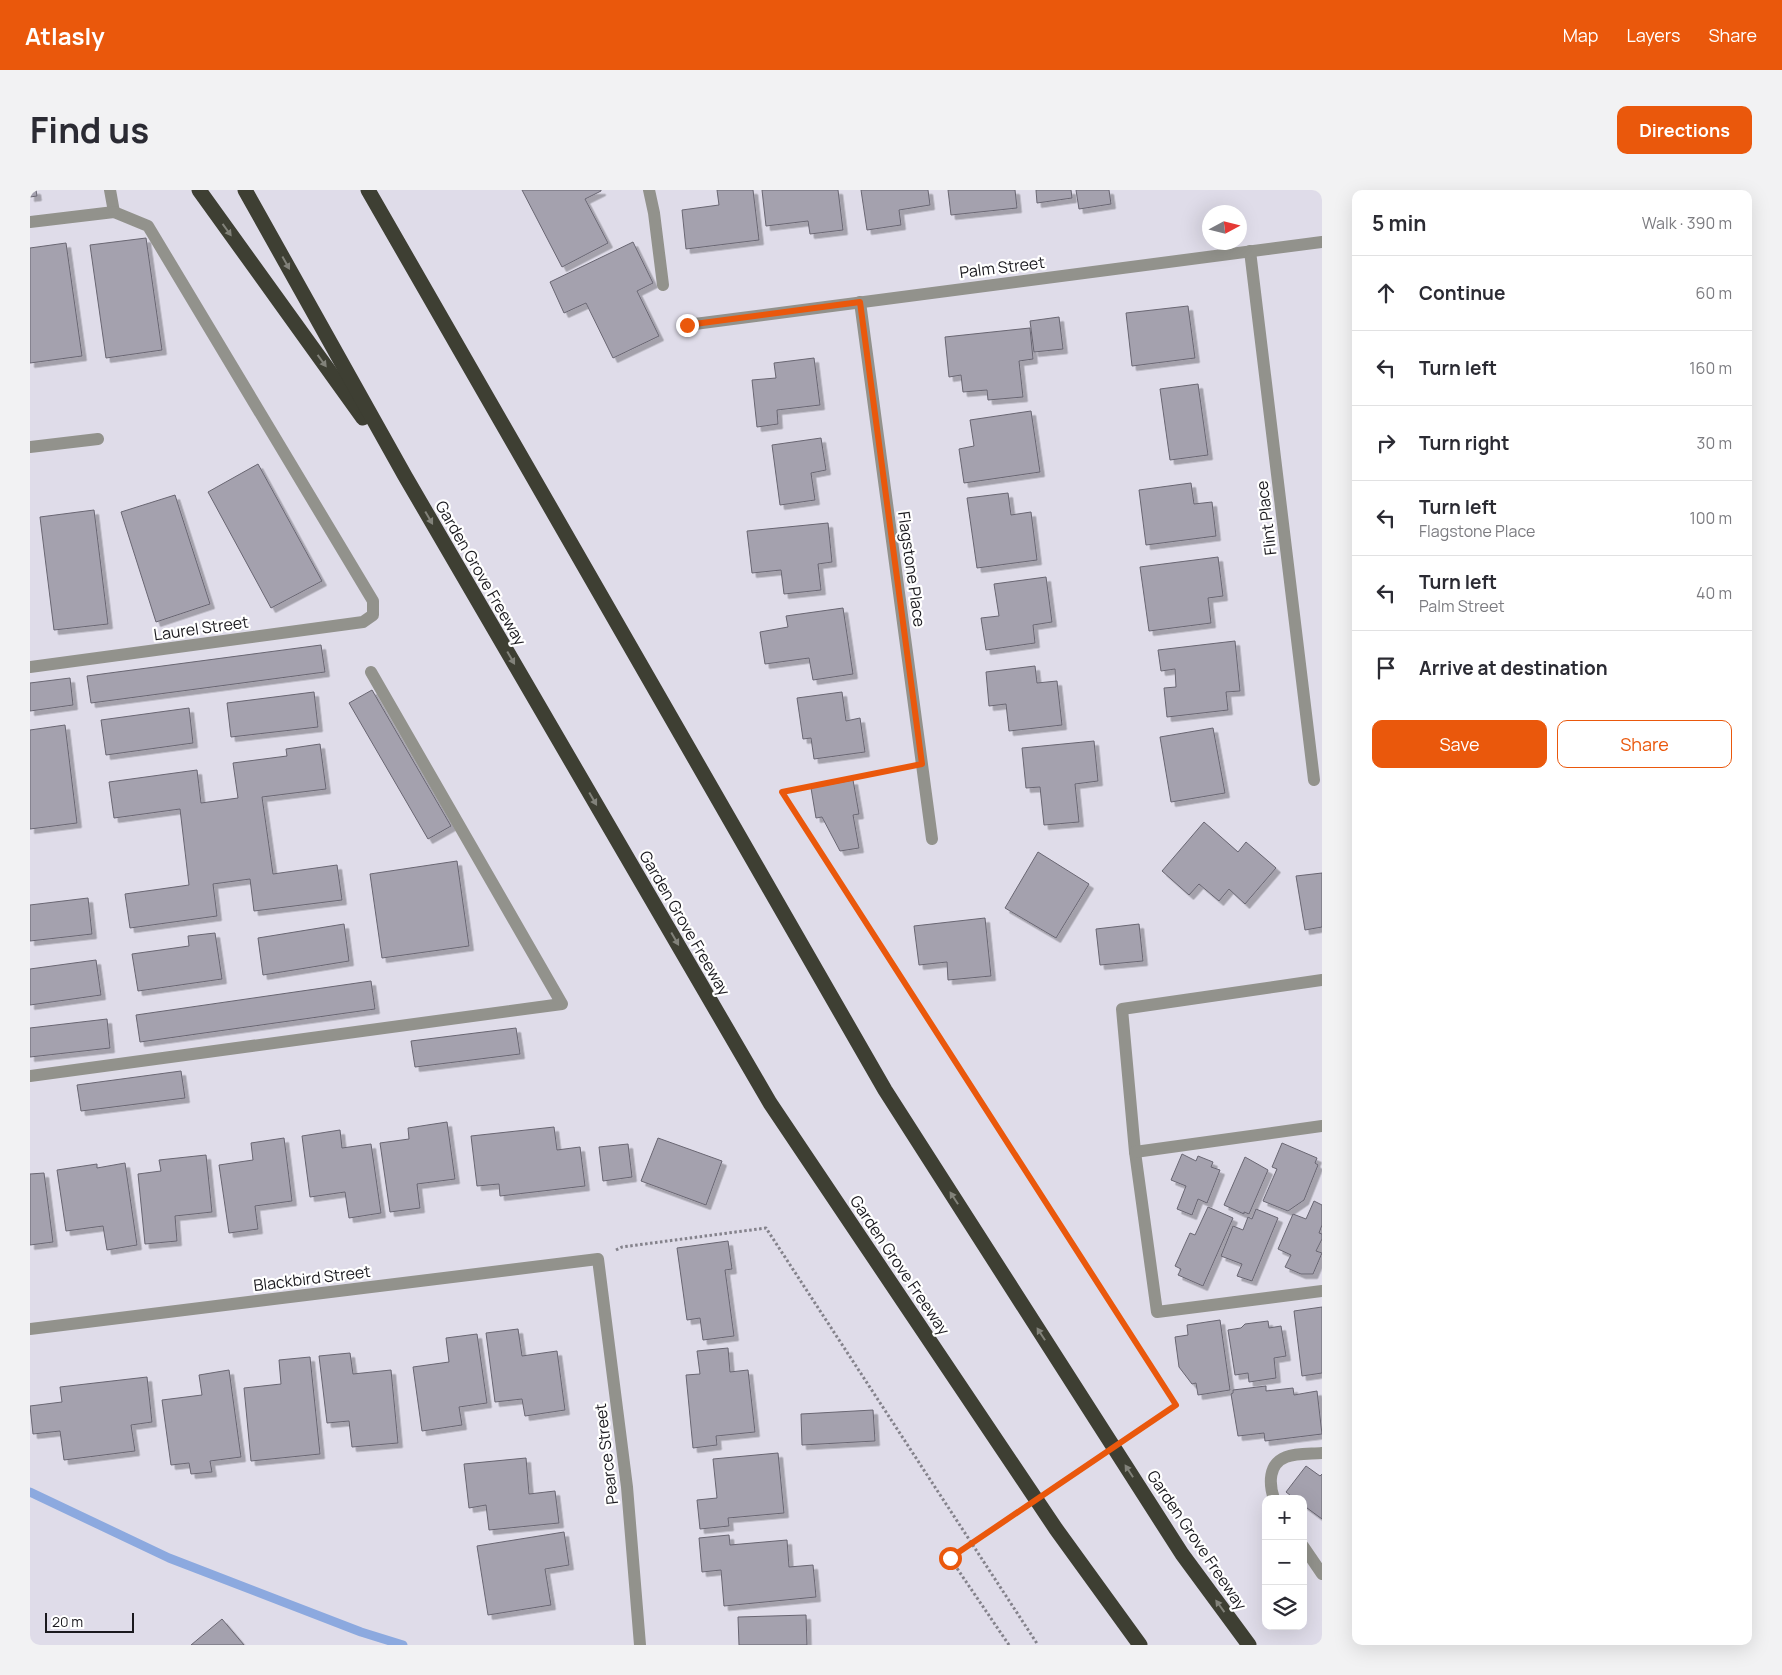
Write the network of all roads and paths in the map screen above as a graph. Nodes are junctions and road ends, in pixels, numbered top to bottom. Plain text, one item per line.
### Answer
1 (110, 190) edge
2 (199, 190) edge
3 (245, 190) edge
4 (368, 190) edge
5 (649, 190) edge
6 (114, 212) junction
7 (30, 222) edge
8 (1322, 242) edge
9 (1250, 251) junction
10 (662, 285) dead end
11 (860, 302) junction
12 (687, 325) dead end
13 (98, 439) dead end
14 (30, 447) edge
15 (405, 476) junction
16 (30, 668) edge
17 (370, 672) dead end
18 (922, 764) junction
19 (1314, 780) dead end
20 (932, 839) dead end
21 (1322, 980) edge
22 (30, 1076) edge
23 (1322, 1126) edge
24 (1135, 1152) junction
25 (598, 1259) junction
26 (1322, 1291) edge
27 (30, 1329) edge
28 (1128, 1438) dead end
29 (1322, 1452) edge
30 (1103, 1454) dead end
31 (1055, 1487) dead end
32 (1273, 1495) edge
33 (1022, 1508) dead end
34 (1307, 1552) edge
35 (1322, 1574) edge
36 (640, 1645) edge
37 (1009, 1645) edge
38 (1038, 1645) edge
39 (1140, 1645) edge
40 (1249, 1645) edge

1 - 6 street
2 -> 15 highway
3 -> 15 highway, Garden Grove Freeway
40 -> 4 highway, Garden Grove Freeway
5 - 10 street
6 - 7 street
6 - 16 street, Laurel Street
8 - 9 street, Palm Street
9 - 11 street, Palm Street
9 - 19 street, Flint Place
11 - 12 street, Palm Street
11 - 18 street, Flagstone Place
13 - 14 street
15 -> 39 highway, Garden Grove Freeway
17 - 22 street
18 - 20 street, Flagstone Place
18 - 28 path
21 - 24 street
23 - 24 street
24 - 26 street
25 - 27 street, Blackbird Street
25 - 36 street, Pearce Street
25 - 38 path
29 - 32 street
30 - 31 path
33 - 37 path
34 - 35 street

